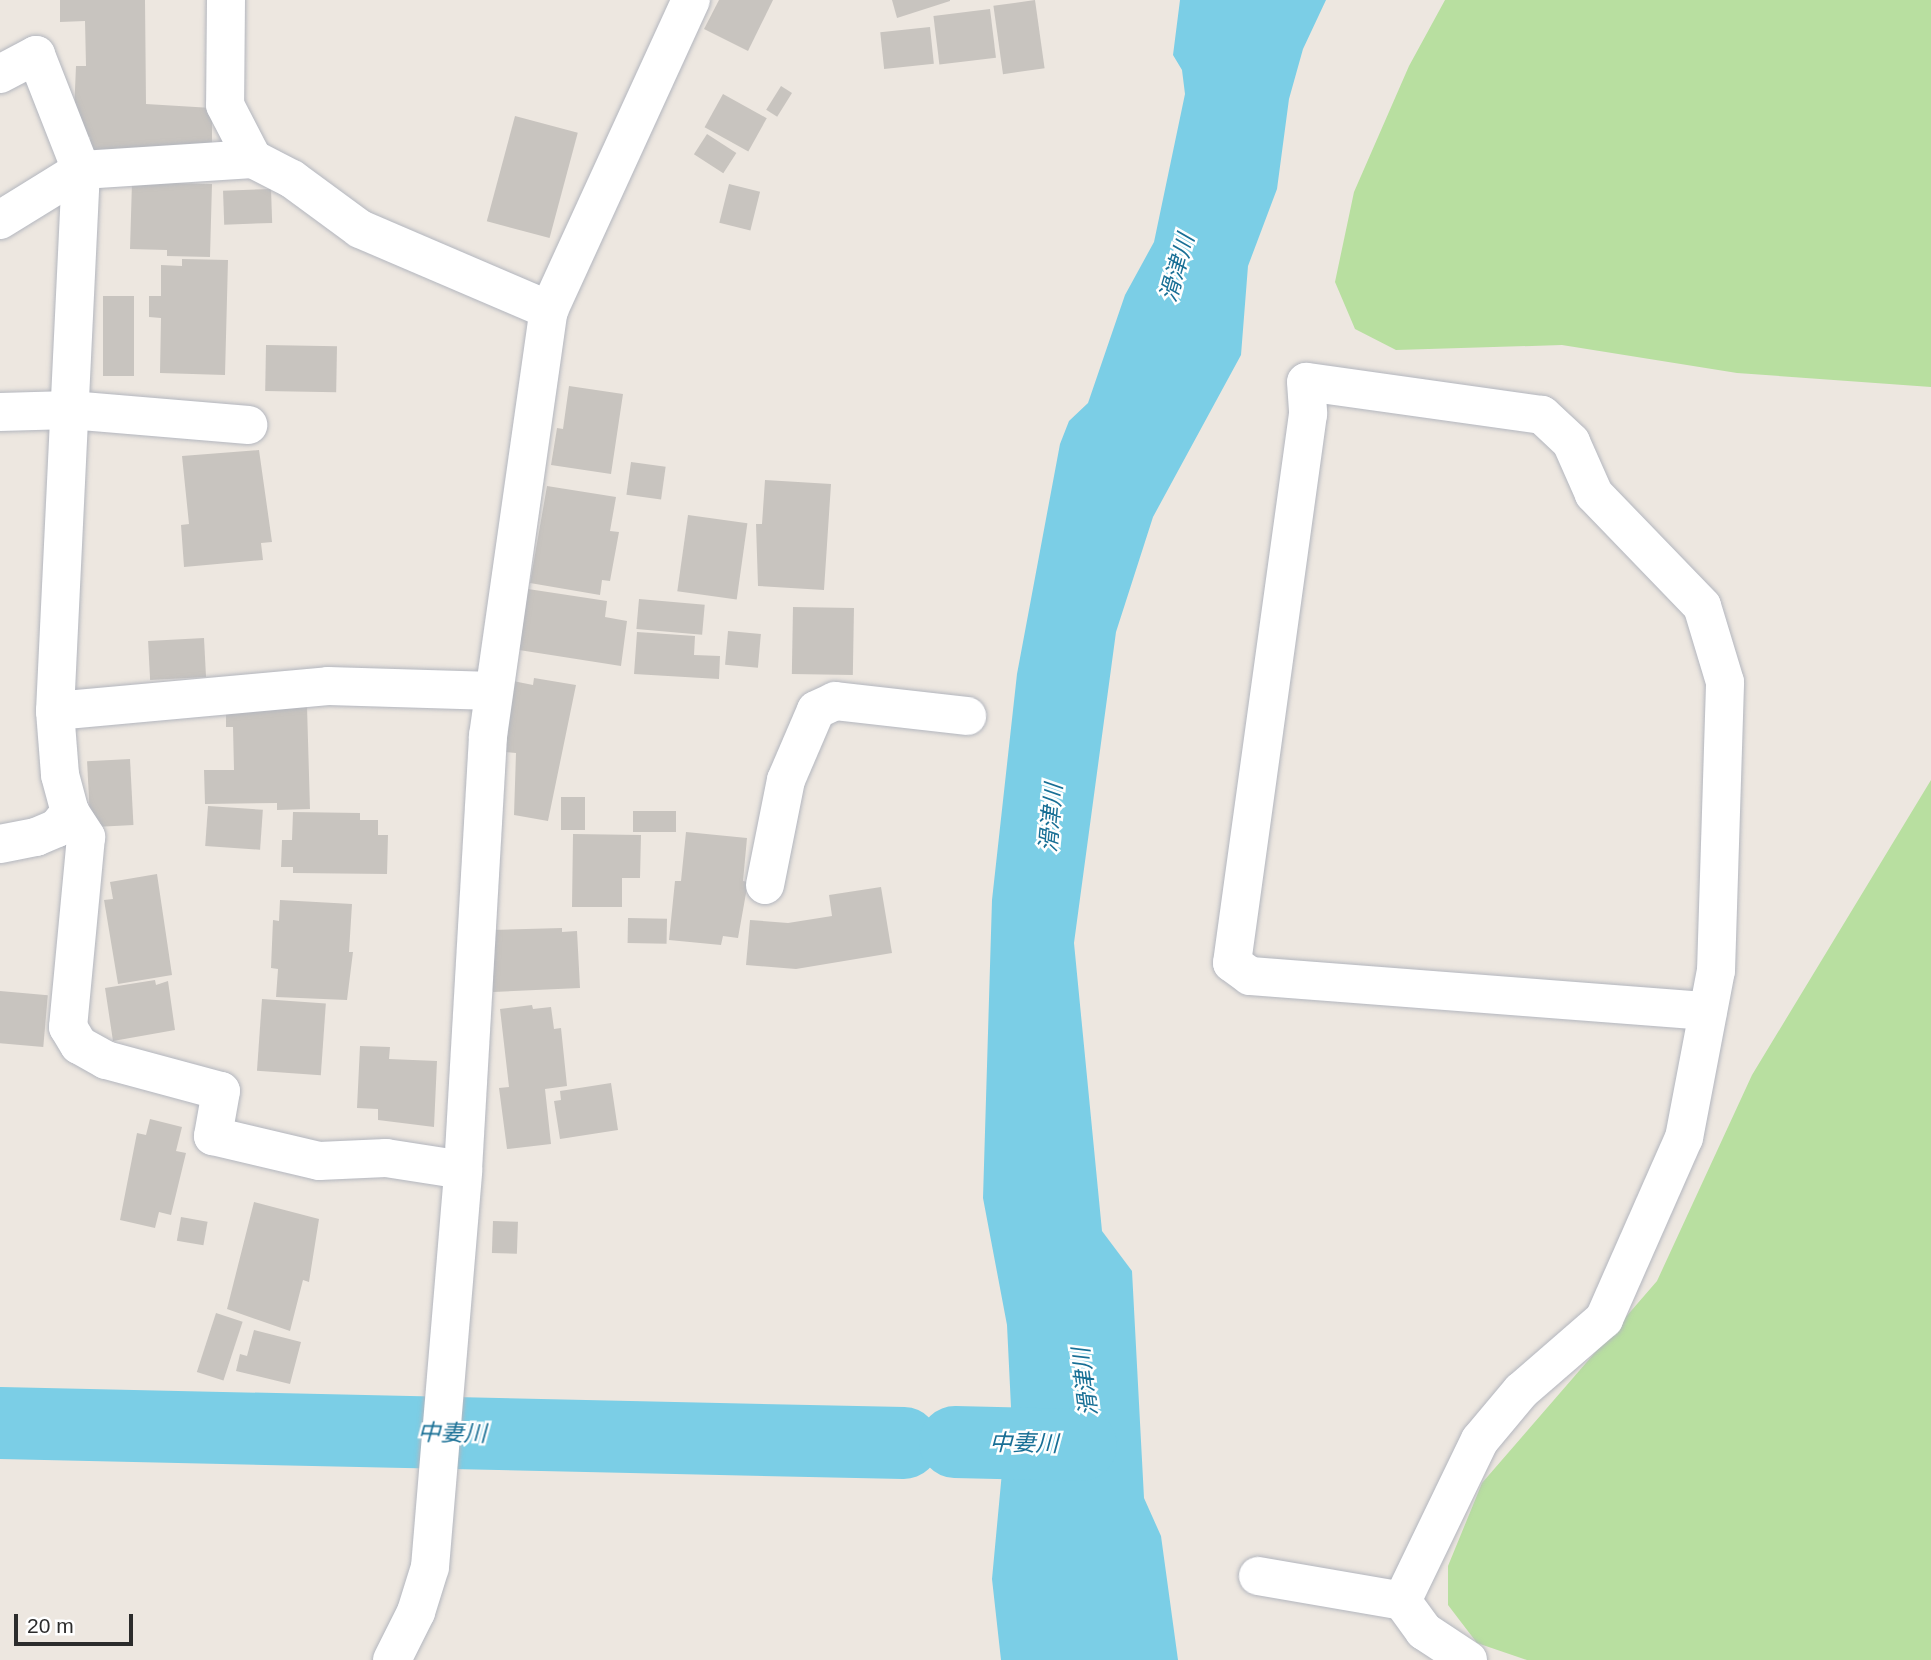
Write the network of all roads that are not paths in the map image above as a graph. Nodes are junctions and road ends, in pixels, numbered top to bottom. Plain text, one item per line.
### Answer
1 (226, 0) edge
2 (691, 0) edge
3 (0, 74) edge
4 (253, 159) junction
5 (81, 170) junction
6 (0, 220) edge
7 (550, 310) junction
8 (69, 410) junction
9 (0, 412) edge
10 (248, 425) dead end
11 (494, 691) junction
12 (55, 711) junction
13 (967, 716) dead end
14 (68, 806) junction
15 (0, 818) edge
16 (0, 844) edge
17 (765, 885) dead end
18 (1708, 1011) junction
19 (463, 1170) junction
20 (1258, 1576) dead end
21 (1402, 1601) junction
22 (392, 1660) edge
23 (1468, 1660) edge

1 - 4 street
2 - 7 street
3 - 5 street
4 - 5 street
4 - 7 street
5 - 6 street
5 - 8 street
7 - 11 street
8 - 9 street
8 - 10 street
8 - 12 street
11 - 12 street
11 - 19 street
12 - 14 street
13 - 17 street
14 - 15 street
14 - 16 street
14 - 19 street
18 - 18 street
18 - 21 street
19 - 22 street
20 - 21 street
21 - 23 street

